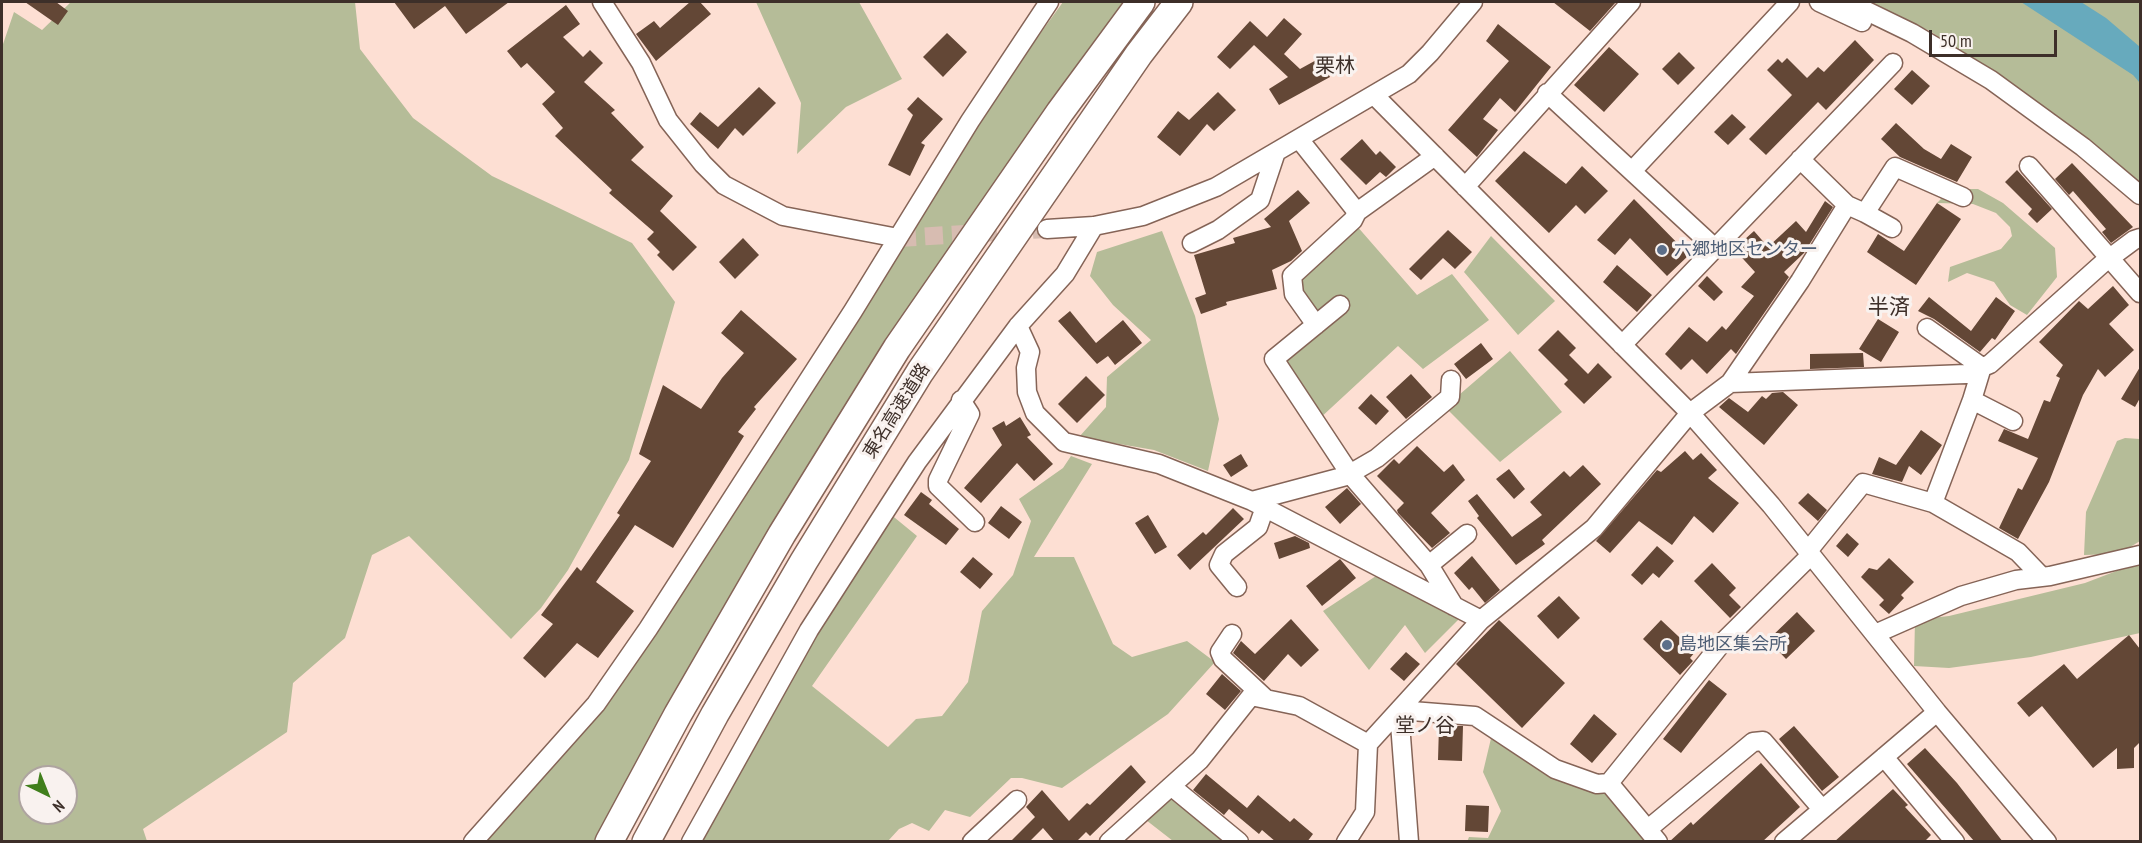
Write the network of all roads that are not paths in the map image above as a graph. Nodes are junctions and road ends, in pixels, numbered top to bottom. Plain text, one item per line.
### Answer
1 (602, 2) edge
2 (1049, 2) edge
3 (1142, 2) edge
4 (1179, 2) edge
5 (1473, 2) edge
6 (1631, 2) edge
7 (1790, 2) edge
8 (1819, 2) edge
9 (1848, 2) edge
10 (1960, 62) junction
11 (1893, 63) dead end
12 (1547, 93) junction
13 (1374, 95) junction
14 (1299, 139) junction
15 (1276, 152) junction
16 (1435, 156) junction
17 (1800, 159) junction
18 (2028, 166) dead end
19 (1632, 171) junction
20 (1465, 187) junction
21 (2140, 195) edge
22 (1963, 197) dead end
23 (1847, 205) junction
24 (1357, 212) junction
25 (1865, 213) junction
26 (1094, 226) junction
27 (1892, 228) dead end
28 (1047, 229) tunnel mouth
29 (898, 238) junction
30 (2140, 238) edge
31 (1192, 243) dead end
32 (1715, 248) junction
33 (2109, 259) junction
34 (2140, 293) edge
35 (1340, 305) dead end
36 (1018, 326) junction
37 (1316, 326) junction
38 (1927, 328) dead end
39 (1622, 345) junction
40 (1982, 368) junction
41 (1730, 383) junction
42 (1450, 389) dead end
43 (961, 400) junction
44 (1971, 400) junction
45 (1690, 413) junction
46 (2013, 421) dead end
47 (1350, 474) junction
48 (1933, 503) junction
49 (1259, 504) junction
50 (975, 522) dead end
51 (1467, 534) dead end
52 (1809, 553) junction
53 (2140, 555) edge
54 (1430, 565) junction
55 (2042, 577) junction
56 (1237, 586) dead end
57 (1454, 606) junction
58 (1481, 620) junction
59 (1232, 634) dead end
60 (1875, 634) junction
61 (1266, 699) junction
62 (1399, 710) junction
63 (1937, 712) junction
64 (1368, 744) junction
65 (1884, 758) junction
66 (1609, 783) junction
67 (1172, 786) junction
68 (1017, 800) dead end
69 (1822, 809) junction
70 (1653, 835) edge
71 (1946, 838) edge
72 (473, 842) edge
73 (609, 842) edge
74 (646, 842) edge
75 (691, 842) edge
76 (972, 842) edge
77 (1109, 842) edge
78 (1239, 842) edge
79 (1346, 842) edge
80 (1409, 842) edge
81 (1784, 842) edge
82 (2047, 842) edge

1 - 29 street
2 - 29 street
3 - 73 highway, 東名高速道路
4 - 74 highway, 東名高速道路
5 - 13 street
6 - 12 street
7 - 19 street
8 - 10 street
9 - 10 street
10 - 21 street
11 - 17 street
12 - 19 street
12 - 20 street
13 - 14 street
13 - 16 street
14 - 15 street
14 - 24 street
15 - 26 street
15 - 31 street
16 - 20 street
16 - 24 street
17 - 23 street
17 - 32 street
18 - 33 street
19 - 32 street
20 - 39 street
22 - 25 street
23 - 25 street
23 - 41 street
24 - 37 street
25 - 27 street
26 - 28 street
26 - 36 street
29 - 72 street
30 - 33 street
32 - 39 street
33 - 34 street
33 - 40 street
35 - 37 street
36 - 43 street
36 - 49 street
37 - 47 street
38 - 40 street
39 - 45 street
40 - 41 street
40 - 44 street
41 - 45 street
42 - 47 street
43 - 50 street
43 - 75 street
44 - 46 street
44 - 48 street
45 - 52 street
45 - 58 street
47 - 49 street
47 - 54 street
48 - 52 street
48 - 55 street
49 - 56 street
49 - 57 street
51 - 54 street
52 - 60 street
52 - 66 street
53 - 55 street
54 - 57 street
55 - 60 street
57 - 58 street
58 - 62 street
59 - 61 street
60 - 63 street
61 - 64 street
61 - 67 street
62 - 64 street
62 - 66 street
62 - 80 street
63 - 65 street
63 - 82 street
64 - 79 street
65 - 69 street
65 - 71 street
66 - 70 street
67 - 77 street
67 - 78 street
68 - 76 street
69 - 70 street
69 - 81 street

